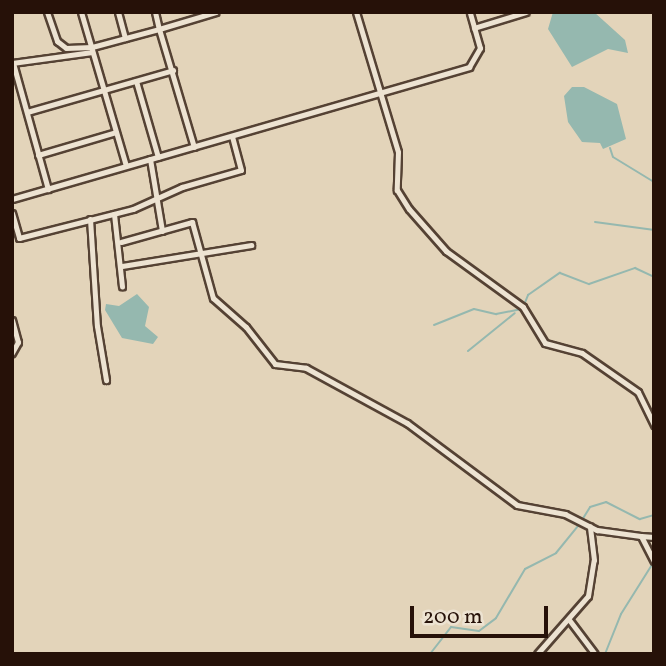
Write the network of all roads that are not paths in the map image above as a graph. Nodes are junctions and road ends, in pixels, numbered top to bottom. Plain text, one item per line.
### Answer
1 (47, 12) edge
2 (81, 12) edge
3 (118, 12) edge
4 (155, 12) edge
5 (216, 12) edge
6 (356, 12) edge
7 (470, 12) edge
8 (526, 12) edge
9 (515, 14) edge
10 (195, 15) edge
11 (474, 27) junction
12 (159, 29) junction
13 (125, 38) junction
14 (92, 50) junction
15 (13, 63) edge
16 (173, 70) junction
17 (136, 81) junction
18 (102, 91) junction
19 (380, 91) junction
20 (27, 112) junction
21 (116, 132) junction
22 (232, 136) junction
23 (194, 147) junction
24 (38, 155) junction
25 (158, 157) junction
26 (150, 159) junction
27 (126, 166) junction
28 (48, 189) junction
29 (12, 199) edge
30 (154, 202) junction
31 (12, 213) edge
32 (114, 214) junction
33 (90, 219) junction
34 (162, 231) junction
35 (121, 242) junction
36 (251, 245) dead end
37 (200, 250) junction
38 (122, 266) junction
39 (122, 286) dead end
40 (12, 322) edge
41 (12, 353) edge
42 (106, 380) dead end
43 (654, 425) edge
44 (590, 526) junction
45 (641, 536) junction
46 (654, 537) edge
47 (654, 561) edge
48 (570, 621) junction
49 (537, 654) edge
50 (596, 654) edge

1 - 14 street
2 - 14 street
3 - 13 street
4 - 12 street
5 - 10 street
6 - 19 street
7 - 11 street
8 - 9 street
9 - 11 street
10 - 12 street
11 - 19 street
12 - 13 street
12 - 16 street
13 - 14 street
14 - 15 street
14 - 18 street
15 - 20 street
16 - 17 street
16 - 23 street
17 - 18 street
17 - 25 street
18 - 20 street
18 - 21 street
19 - 22 street
19 - 43 street
20 - 24 street
21 - 24 street
21 - 27 street
22 - 23 street
22 - 30 street
23 - 25 street
24 - 28 street
25 - 26 street
26 - 27 street
26 - 30 street
27 - 28 street
28 - 29 street
30 - 32 street
30 - 34 street
31 - 33 street
32 - 33 street
32 - 35 street
33 - 42 street
34 - 35 street
34 - 37 street
35 - 38 street
36 - 37 street
37 - 38 street
37 - 44 street
38 - 39 street
40 - 41 street
44 - 45 street
44 - 48 street
45 - 46 street
45 - 47 street
48 - 49 street
48 - 50 street

